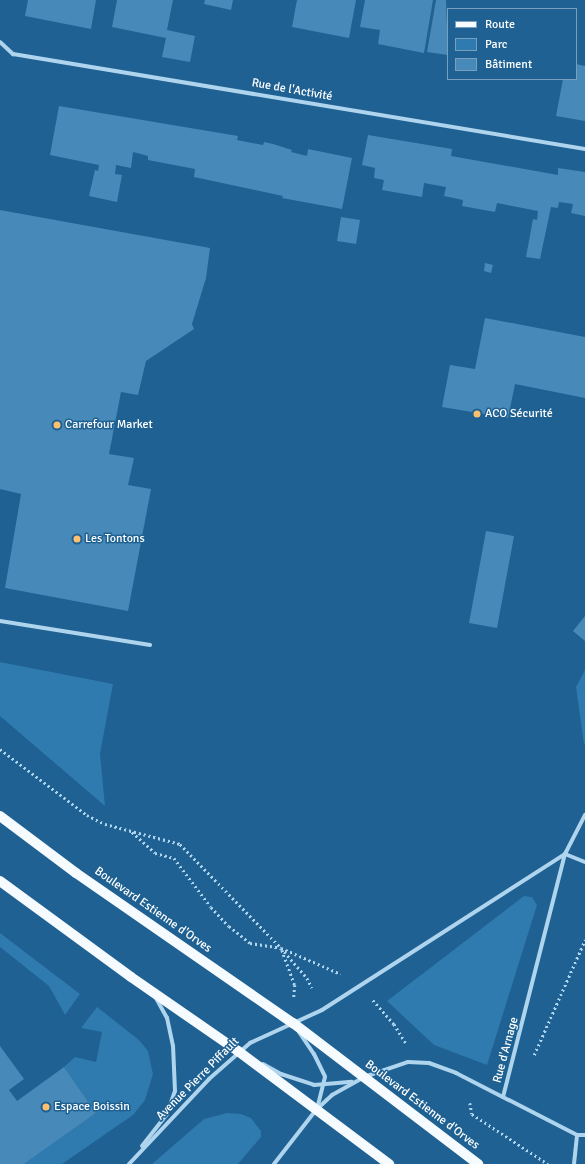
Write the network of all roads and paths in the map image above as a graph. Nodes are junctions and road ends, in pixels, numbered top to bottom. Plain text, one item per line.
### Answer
1 (0, 42) edge
2 (585, 149) edge
3 (0, 621) edge
4 (150, 645) dead end
5 (0, 749) edge
6 (585, 815) edge
7 (0, 816) edge
8 (132, 832) junction
9 (565, 854) junction
10 (585, 862) edge
11 (0, 881) edge
12 (281, 948) junction
13 (312, 988) dead end
14 (149, 990) junction
15 (293, 1023) junction
16 (238, 1051) junction
17 (360, 1079) junction
18 (324, 1084) junction
19 (503, 1097) junction
20 (469, 1098) dead end
21 (316, 1110) junction
22 (577, 1135) junction
23 (585, 1135) edge
24 (128, 1164) edge
25 (274, 1164) edge
26 (389, 1164) edge
27 (478, 1164) edge
28 (548, 1164) edge
29 (574, 1164) edge

1 - 2 street, Rue de l'Activité
3 - 4 street
5 - 8 path
6 - 9 street, Rue d'Arnage
7 - 15 main road, Boulevard Estienne d'Orves
8 - 12 path
8 - 12 path
9 - 10 street
9 - 15 street
9 - 19 street, Rue d'Arnage
11 - 14 main road
12 - 13 path
12 - 15 path
14 - 16 main road
14 - 24 street
15 - 16 street, Avenue Pierre Piffault
15 - 17 main road, Boulevard Estienne d'Orves
15 - 18 street, Boulevard Estienne d'Orves
16 - 18 street
16 - 21 main road
16 - 24 street, Avenue Pierre Piffault
17 - 18 street
17 - 19 street, Rue d'Arnage
17 - 21 street
17 - 27 main road, Boulevard Estienne d'Orves
18 - 21 street, Boulevard Estienne d'Orves
19 - 22 street
20 - 28 path
21 - 25 street
21 - 26 main road
22 - 23 street
22 - 29 street

